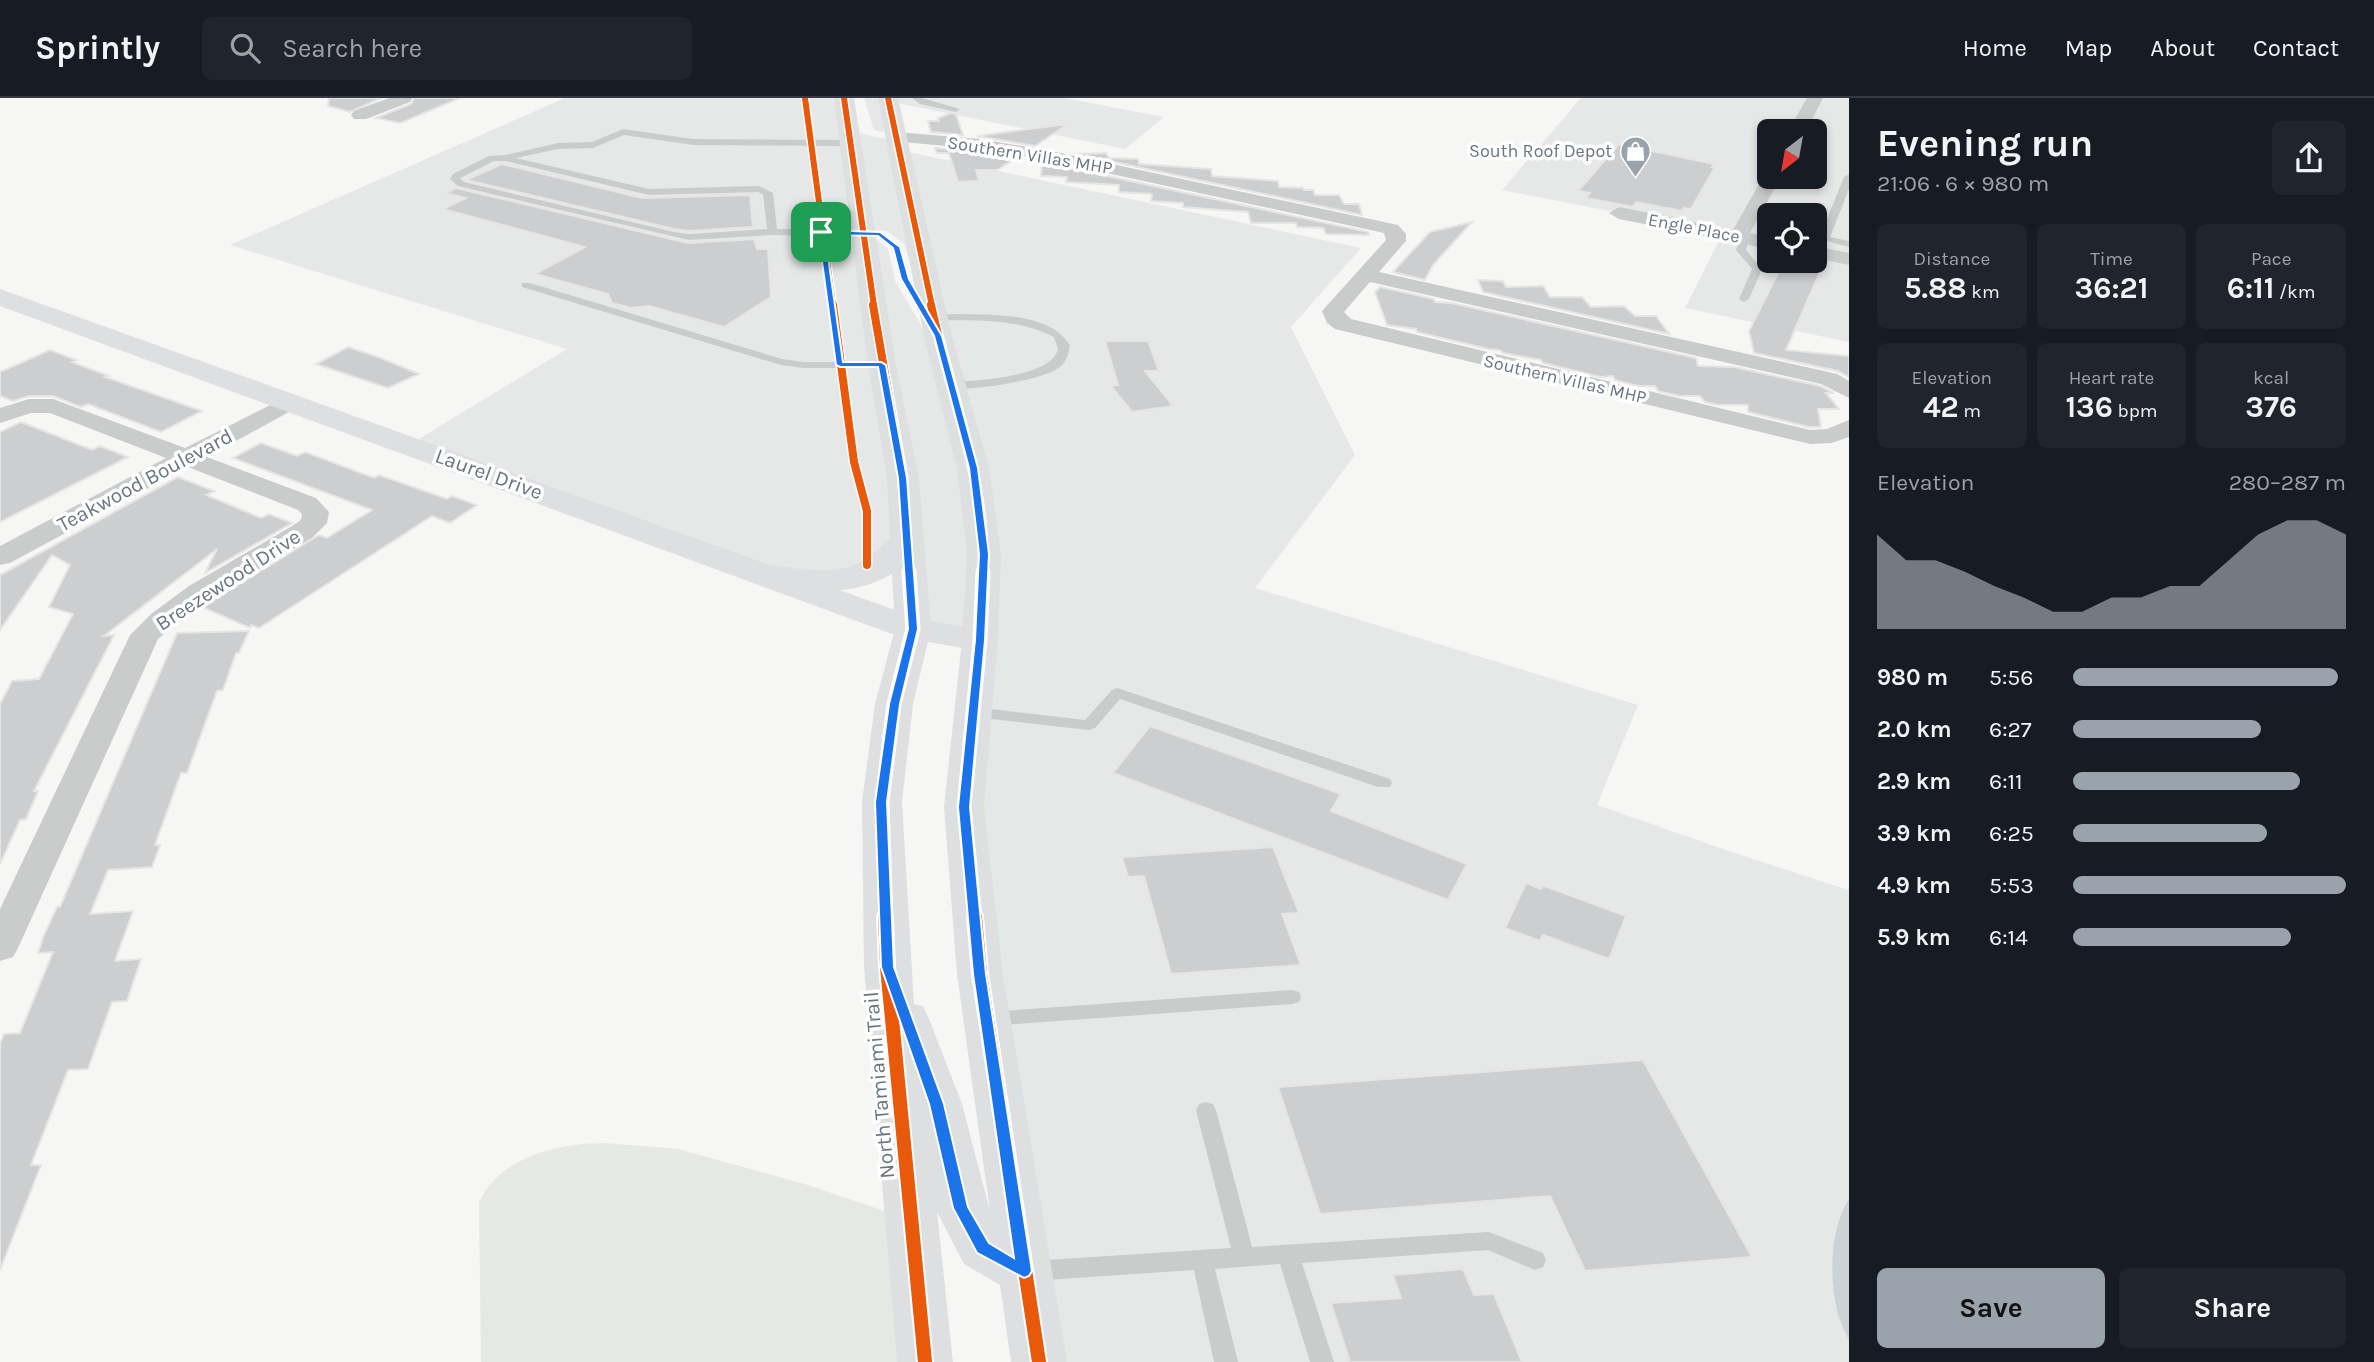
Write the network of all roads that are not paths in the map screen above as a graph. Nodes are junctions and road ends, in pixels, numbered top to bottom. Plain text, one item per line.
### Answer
1 (404, 98) edge
2 (844, 98) edge
3 (856, 98) edge
4 (888, 98) edge
5 (916, 98) edge
6 (1815, 98) edge
7 (956, 109) dead end
8 (360, 115) dead end
9 (1804, 119) edge
10 (872, 137) junction
11 (506, 158) junction
12 (1849, 177) edge
13 (1766, 189) edge
14 (1619, 213) dead end
15 (772, 232) junction
16 (861, 233) junction
17 (1742, 237) junction
18 (1757, 240) edge
19 (1849, 244) edge
20 (1827, 254) edge
21 (1849, 259) edge
22 (1365, 275) junction
23 (526, 285) dead end
24 (0, 297) edge
25 (1744, 299) dead end
26 (934, 324) junction
27 (881, 365) junction
28 (952, 386) junction
29 (1849, 391) edge
30 (281, 399) junction
31 (0, 416) edge
32 (1849, 427) edge
33 (177, 455) junction
34 (0, 538) edge
35 (906, 541) junction
36 (0, 558) edge
37 (766, 575) junction
38 (913, 629) junction
39 (980, 640) junction
40 (973, 712) junction
41 (1384, 783) dead end
42 (14, 888) edge
43 (0, 948) edge
44 (887, 967) junction
45 (1292, 997) dead end
46 (986, 1019) junction
47 (1206, 1110) dead end
48 (1288, 1254) junction
49 (1244, 1257) junction
50 (1202, 1259) junction
51 (1535, 1260) dead end
52 (1024, 1271) junction
53 (925, 1362) edge
54 (1039, 1362) edge
55 (1226, 1362) edge
56 (1322, 1362) edge

1 - 8 street
2 - 10 main road, North Tamiami Trail
3 - 10 main road
4 - 10 main road, North Tamiami Trail
5 - 7 lane
6 - 9 street
10 - 11 lane
10 - 16 main road, North Tamiami Trail
10 - 22 street, Southern Villas MHP
10 - 26 main road, North Tamiami Trail
11 - 15 lane
11 - 15 lane
12 - 19 lane
13 - 17 street
14 - 17 street, Engle Place
15 - 16 lane
16 - 26 main road
16 - 27 main road, North Tamiami Trail
17 - 18 street, Engle Place
17 - 25 lane
20 - 21 street
22 - 29 street
22 - 32 street, Southern Villas MHP
23 - 27 lane
24 - 30 main road, Laurel Drive
26 - 28 main road, North Tamiami Trail
26 - 28 lane
27 - 35 main road, North Tamiami Trail
28 - 39 main road, North Tamiami Trail
30 - 33 street, Teakwood Boulevard
30 - 37 main road, Laurel Drive
31 - 33 street
33 - 34 street, Teakwood Boulevard
33 - 36 street, Teakwood Boulevard
33 - 42 street, Breezewood Drive
35 - 37 main road
35 - 38 main road, North Tamiami Trail
37 - 38 main road, Laurel Drive
38 - 39 main road, Laurel Drive
38 - 44 main road, North Tamiami Trail
39 - 40 main road, North Tamiami Trail
40 - 41 lane
40 - 46 main road, North Tamiami Trail
42 - 43 street, Breezewood Drive
44 - 52 main road
44 - 53 main road, North Tamiami Trail
45 - 46 lane
46 - 52 main road, North Tamiami Trail
47 - 49 lane
48 - 49 lane
48 - 51 lane
48 - 56 lane
49 - 50 lane
50 - 52 lane
50 - 55 lane
52 - 54 main road, North Tamiami Trail

